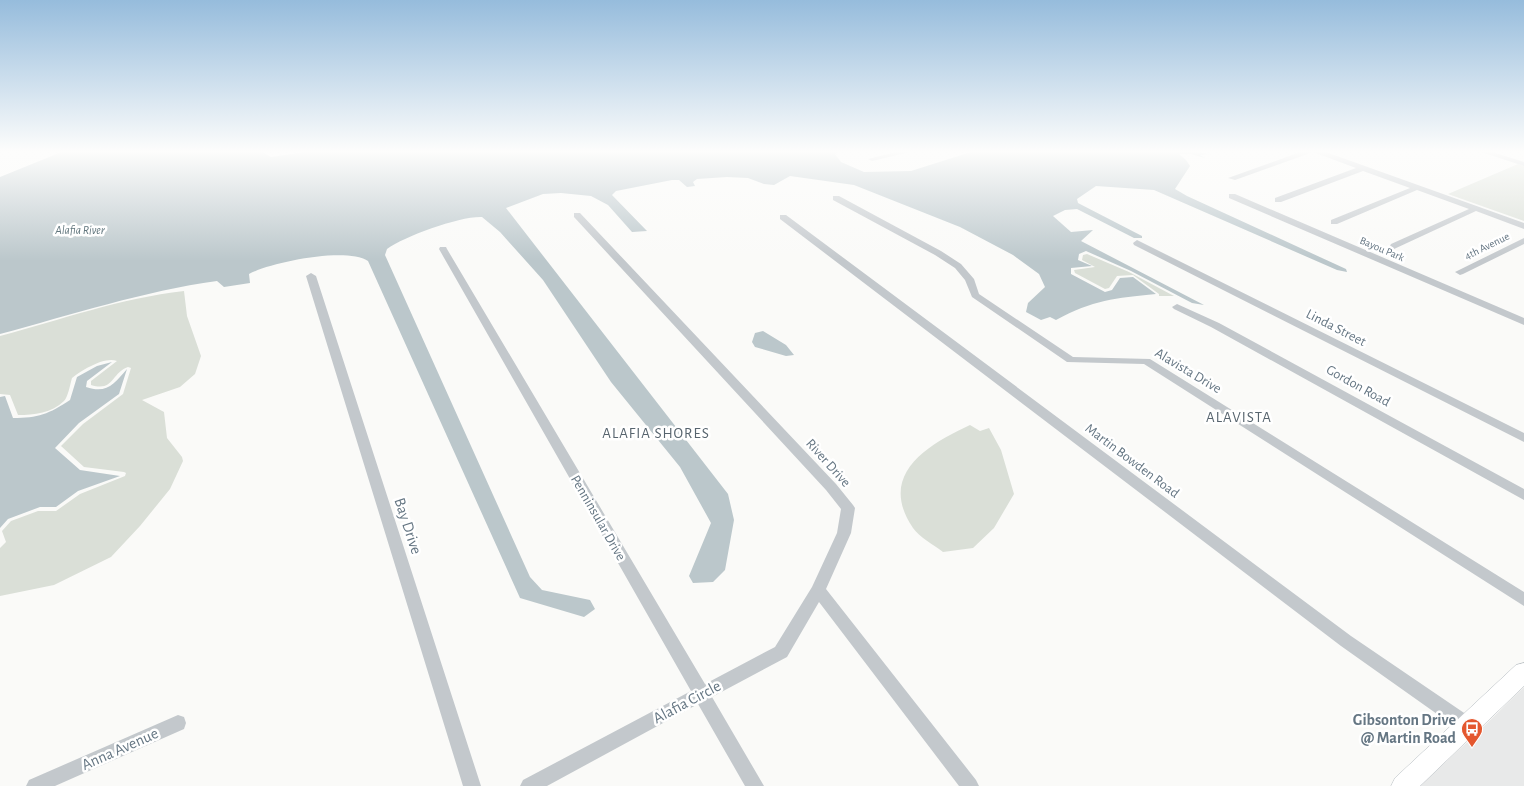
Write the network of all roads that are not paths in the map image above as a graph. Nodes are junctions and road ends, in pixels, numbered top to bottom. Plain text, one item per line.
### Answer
1 (1311, 188) edge
2 (1416, 188) edge
3 (1420, 188) edge
4 (1232, 196) dead end
5 (836, 198) dead end
6 (1278, 200) dead end
7 (1477, 208) junction
8 (578, 215) dead end
9 (783, 217) dead end
10 (1334, 222) dead end
11 (1524, 226) edge
12 (1524, 241) edge
13 (1137, 243) dead end
14 (1394, 246) dead end
15 (443, 249) dead end
16 (1460, 272) dead end
17 (310, 276) dead end
18 (1177, 307) dead end
19 (1524, 322) edge
20 (1524, 438) edge
21 (1524, 495) edge
22 (818, 590) junction
23 (1524, 600) edge
24 (1524, 672) edge
25 (701, 694) junction
26 (178, 723) dead end
27 (1467, 725) junction
28 (35, 786) edge
29 (472, 786) edge
30 (529, 786) edge
31 (755, 786) edge
32 (970, 786) edge
33 (1402, 786) edge

1 - 6 street
2 - 10 street
3 - 7 street
4 - 19 street, Bayou Park
5 - 23 street, Alavista Drive
7 - 11 street
7 - 14 street
8 - 22 street, River Drive
9 - 27 street, Martin Bowden Road
12 - 16 street, 4th Avenue
13 - 20 street, Linda Street
15 - 25 street, Penninsular Drive
17 - 29 street, Bay Drive
18 - 21 street, Gordon Road
22 - 25 street, Alafia Circle
22 - 32 street
24 - 27 main road
25 - 30 street, Alafia Circle
25 - 31 street, Penninsular Drive
26 - 28 street, Anna Avenue
27 - 33 main road

